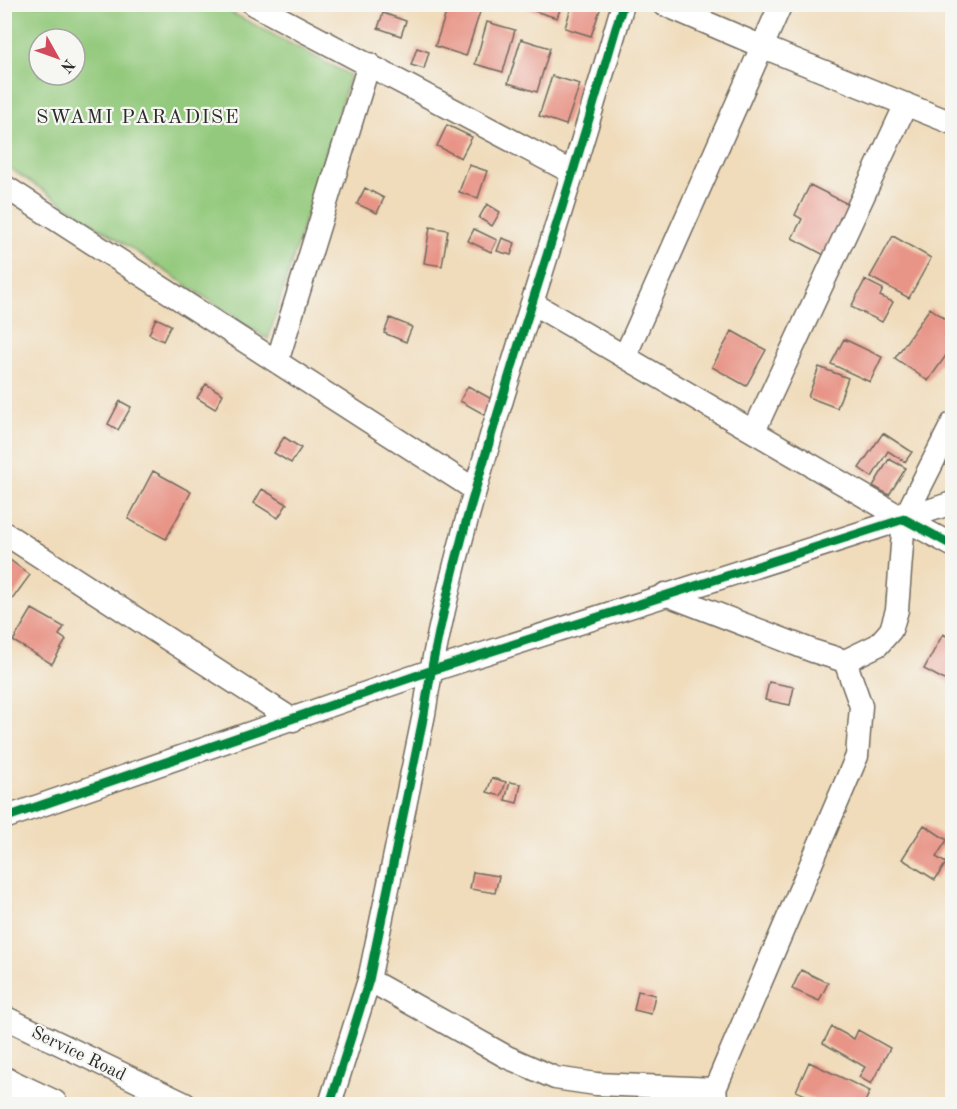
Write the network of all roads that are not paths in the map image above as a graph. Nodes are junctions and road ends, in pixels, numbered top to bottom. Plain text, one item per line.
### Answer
1 (253, 4) edge
2 (623, 4) edge
3 (663, 4) edge
4 (781, 4) edge
5 (763, 47) junction
6 (369, 64) junction
7 (906, 104) junction
8 (952, 123) edge
9 (573, 173) junction
10 (4, 186) edge
11 (532, 303) junction
12 (625, 356) junction
13 (277, 362) junction
14 (952, 424) edge
15 (754, 431) junction
16 (474, 489) junction
17 (952, 503) edge
18 (904, 519) junction
19 (4, 533) edge
20 (952, 545) edge
21 (665, 594) junction
22 (845, 661) junction
23 (430, 671) junction
24 (293, 720) junction
25 (4, 818) edge
26 (369, 980) junction
27 (4, 1017) edge
28 (4, 1081) edge
29 (716, 1097) edge
30 (53, 1104) edge
31 (185, 1104) edge
32 (330, 1104) edge

1 - 6 street
2 - 9 street
3 - 5 street
4 - 5 street
5 - 7 street
5 - 12 street
6 - 9 street
6 - 13 street
7 - 8 street
7 - 15 street
9 - 11 street
10 - 13 street
11 - 12 street
11 - 16 street
12 - 15 street
13 - 16 street
14 - 18 street
15 - 18 street
16 - 23 street
17 - 18 street
18 - 20 street
18 - 21 street
18 - 22 street
19 - 24 street
21 - 22 street
21 - 23 street
22 - 29 street
23 - 24 street
23 - 26 street
24 - 25 street
26 - 29 street
26 - 32 street
27 - 31 street, Service Road
28 - 30 main road

